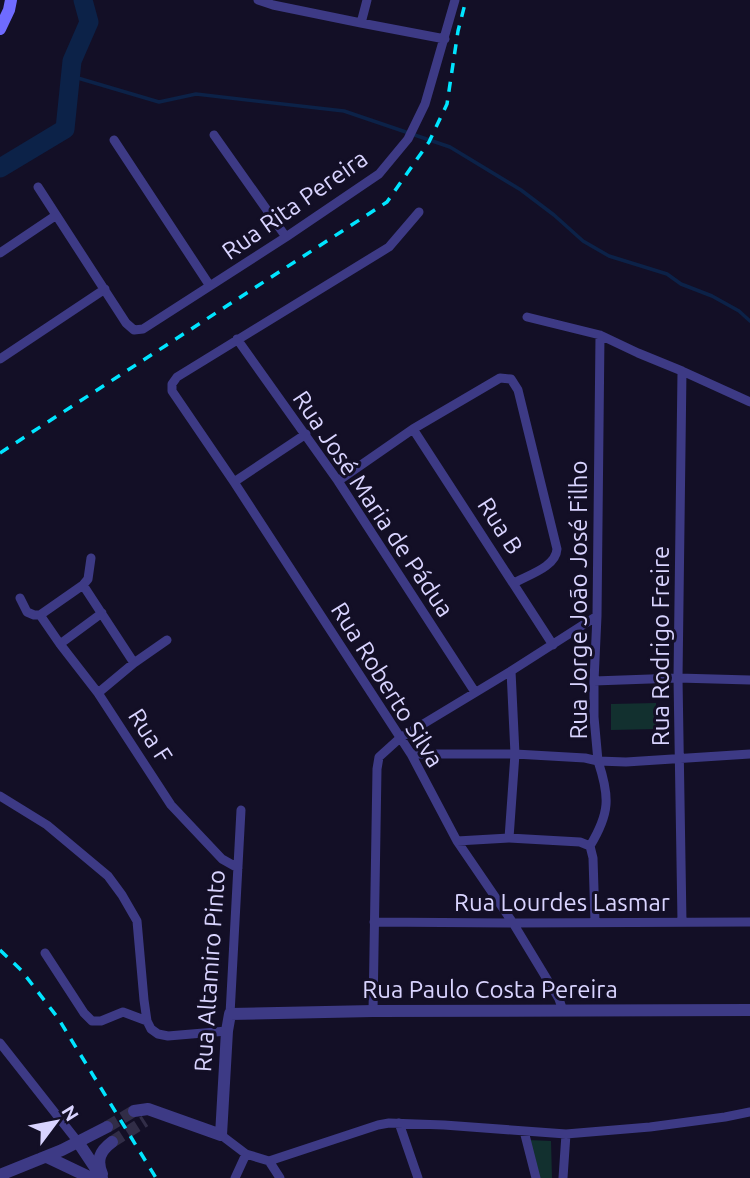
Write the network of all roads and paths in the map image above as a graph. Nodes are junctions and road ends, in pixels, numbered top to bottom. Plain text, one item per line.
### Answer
1 (11, 0) edge
2 (258, 0) edge
3 (367, 0) edge
4 (455, 0) edge
5 (274, 3) edge
6 (361, 23) junction
7 (0, 29) edge
8 (445, 39) junction
9 (214, 135) dead end
10 (114, 140) dead end
11 (38, 187) dead end
12 (419, 212) dead end
13 (55, 216) junction
14 (286, 237) junction
15 (0, 253) edge
16 (210, 286) junction
17 (104, 289) junction
18 (527, 317) dead end
19 (600, 335) junction
20 (237, 339) junction
21 (0, 359) edge
22 (682, 371) junction
23 (750, 402) edge
24 (413, 429) junction
25 (306, 434) junction
26 (338, 481) junction
27 (234, 482) junction
28 (90, 558) dead end
29 (514, 583) junction
30 (83, 585) junction
31 (20, 598) dead end
32 (102, 613) junction
33 (40, 615) junction
34 (597, 616) junction
35 (167, 640) dead end
36 (60, 644) junction
37 (553, 645) junction
38 (134, 663) junction
39 (511, 671) junction
40 (678, 678) junction
41 (750, 680) edge
42 (594, 681) junction
43 (475, 692) junction
44 (98, 693) junction
45 (400, 738) junction
46 (411, 754) junction
47 (515, 754) junction
48 (750, 754) edge
49 (680, 758) junction
50 (598, 761) junction
51 (0, 796) edge
52 (241, 810) dead end
53 (509, 838) junction
54 (457, 841) junction
55 (590, 846) junction
56 (238, 868) junction
57 (374, 922) junction
58 (595, 922) junction
59 (682, 922) junction
60 (750, 922) edge
61 (513, 923) junction
62 (45, 953) dead end
63 (750, 1010) edge
64 (373, 1011) junction
65 (563, 1011) junction
66 (230, 1014) junction
67 (147, 1021) junction
68 (227, 1031) junction
69 (0, 1043) edge
70 (134, 1111) tunnel mouth
71 (750, 1112) edge
72 (160, 1113) junction
73 (145, 1121) tunnel mouth
74 (399, 1123) junction
75 (107, 1127) tunnel mouth
76 (524, 1131) junction
77 (566, 1134) junction
78 (221, 1135) junction
79 (78, 1142) junction
80 (113, 1142) tunnel mouth
81 (246, 1154) junction
82 (47, 1157) junction
83 (269, 1161) junction
84 (16, 1174) edge
85 (0, 1175) edge
86 (91, 1178) edge
87 (103, 1178) edge
88 (235, 1178) edge
89 (280, 1178) edge
90 (418, 1178) edge
91 (536, 1178) edge
92 (563, 1178) edge

1 - 7 main road
2 - 5 street
3 - 6 street
4 - 8 street, Rua Rita Pereira
5 - 6 street
6 - 8 street
8 - 14 street, Rua Rita Pereira
9 - 14 street
10 - 16 street
11 - 13 street
12 - 20 street
13 - 15 street
13 - 17 street
14 - 16 street, Rua Rita Pereira
16 - 17 street, Rua Rita Pereira
17 - 21 street
18 - 19 street
19 - 22 street
19 - 34 street, Rua Jorge João José Filho
20 - 25 street, Rua José Maria de Pádua
20 - 27 street, Rua Roberto Silva
22 - 23 street
22 - 40 street, Rua Rodrigo Freire
24 - 26 street
24 - 29 street, Rua B
24 - 29 street
25 - 26 street, Rua José Maria de Pádua
25 - 27 street
26 - 43 street, Rua José Maria de Pádua
27 - 45 street, Rua Roberto Silva
28 - 30 street
29 - 37 street, Rua B
30 - 32 street
30 - 33 street
31 - 33 street, Rua F
32 - 36 street
32 - 38 street
33 - 36 street, Rua F
34 - 37 street
34 - 42 street, Rua Jorge João José Filho
35 - 38 street
36 - 44 street, Rua F
37 - 39 street
38 - 44 street
39 - 43 street
39 - 47 street
40 - 41 street
40 - 42 street
40 - 49 street, Rua Rodrigo Freire
42 - 50 street, Rua Jorge João José Filho
43 - 45 street
44 - 56 street, Rua F
45 - 46 street, Rua Roberto Silva
45 - 57 street
46 - 47 street, Rua Jorge João José Filho
46 - 54 street, Rua Roberto Silva
47 - 50 street, Rua Jorge João José Filho
47 - 53 street
48 - 49 street
49 - 50 street
49 - 59 street, Rua Rodrigo Freire
50 - 55 street
51 - 67 street
52 - 56 street, Rua Altamiro Pinto
53 - 54 street
53 - 55 street
54 - 61 street, Rua Roberto Silva
55 - 58 street
56 - 66 street, Rua Altamiro Pinto
57 - 61 street, Rua Lourdes Lasmar
57 - 64 street
58 - 59 street, Rua Lourdes Lasmar
58 - 61 street, Rua Lourdes Lasmar
59 - 60 street, Rua Lourdes Lasmar
61 - 65 street, Rua Roberto Silva
62 - 67 street
63 - 65 street, Rua Paulo Costa Pereira
64 - 65 street, Rua Paulo Costa Pereira
64 - 66 street, Rua Paulo Costa Pereira
66 - 68 street, Rua Altamiro Pinto
67 - 68 street
68 - 78 street, Rua Altamiro Pinto
69 - 79 street
70 - 72 street
71 - 77 street
72 - 73 street
72 - 78 street
74 - 76 street
74 - 83 street
74 - 90 street
75 - 79 street
76 - 77 street
76 - 91 street
77 - 92 street
78 - 81 street
79 - 82 street
79 - 87 street
80 - 87 street
81 - 83 street
81 - 88 street
82 - 84 street
82 - 86 street
83 - 89 street
84 - 85 street

